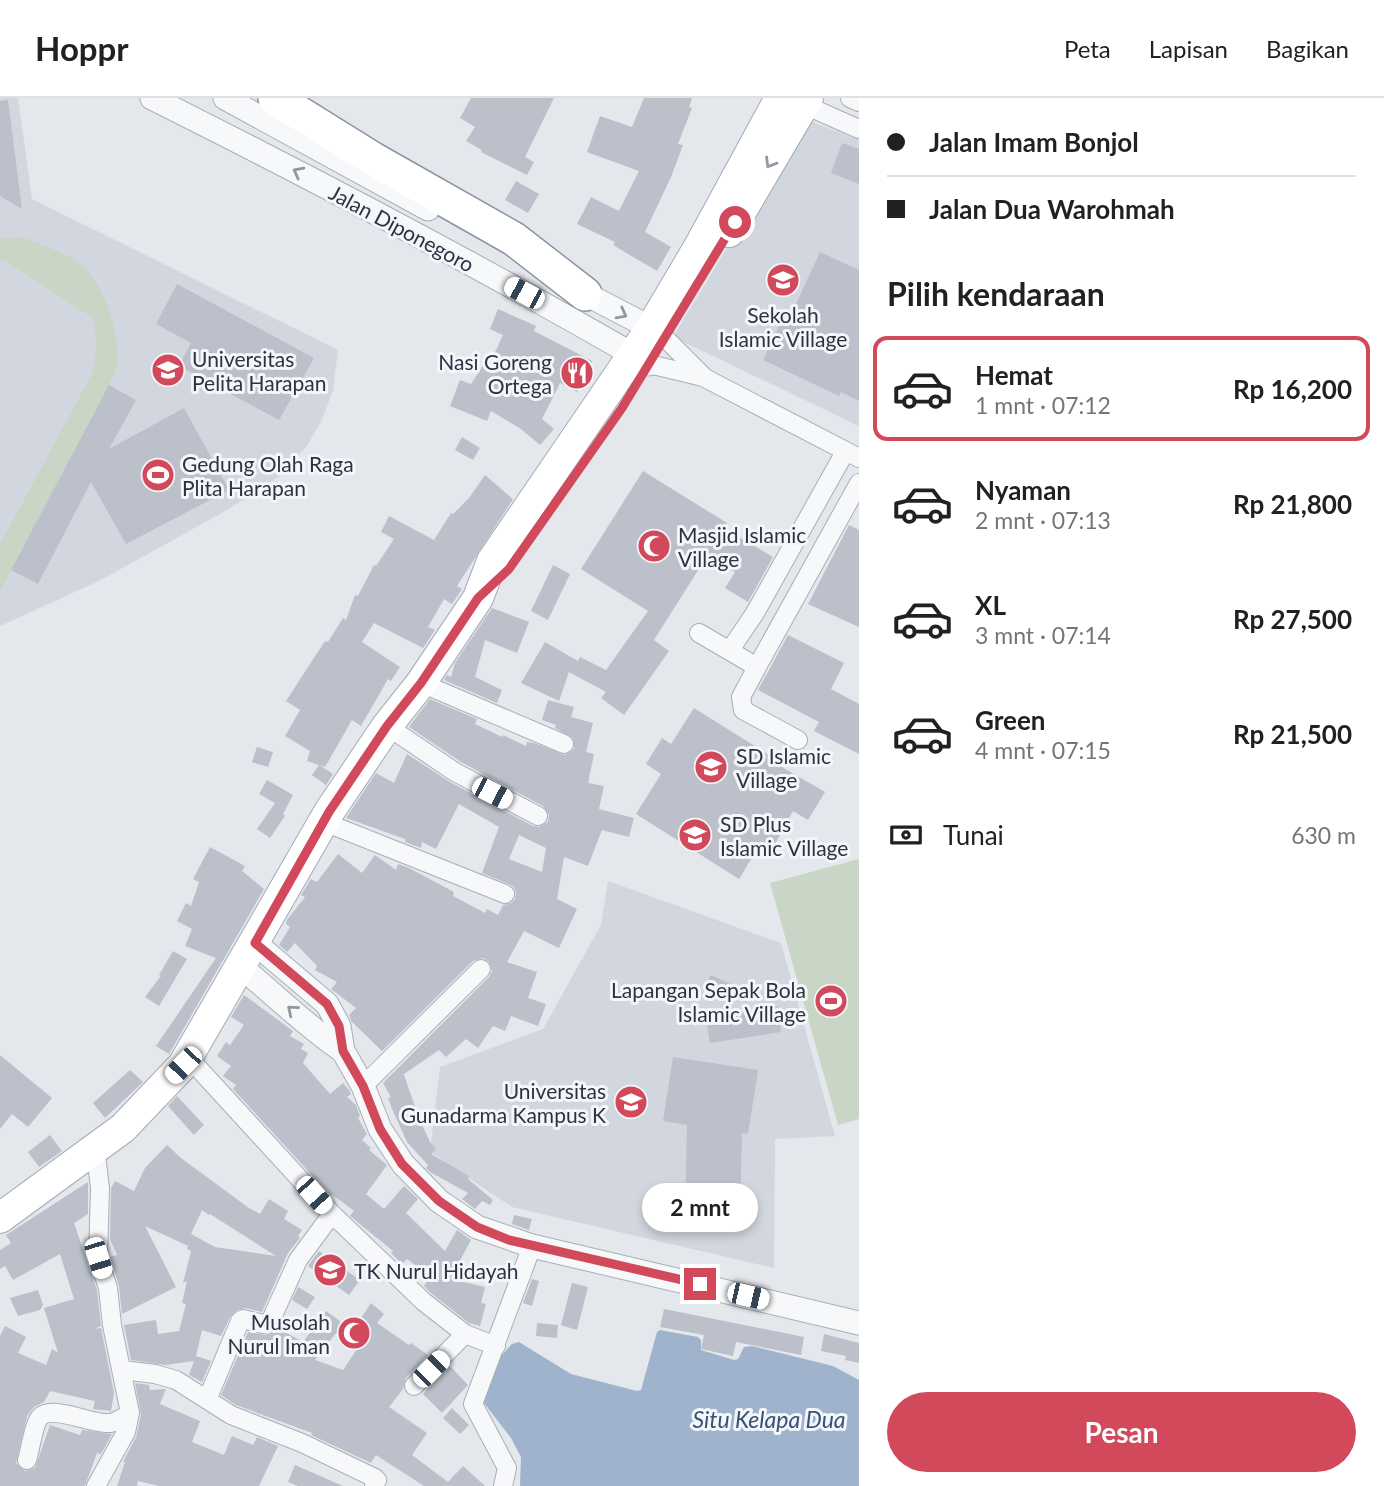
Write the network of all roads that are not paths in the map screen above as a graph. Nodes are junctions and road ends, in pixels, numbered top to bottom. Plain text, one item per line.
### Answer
1 (152, 98) edge
2 (225, 98) edge
3 (275, 98) edge
4 (850, 98) edge
5 (796, 100) edge
6 (859, 102) edge
7 (859, 129) edge
8 (585, 294) junction
9 (659, 334) junction
10 (640, 359) junction
11 (703, 377) junction
12 (852, 455) edge
13 (859, 483) edge
14 (699, 632) dead end
15 (730, 650) junction
16 (757, 667) junction
17 (421, 683) junction
18 (387, 726) junction
19 (797, 740) dead end
20 (564, 744) dead end
21 (537, 816) dead end
22 (324, 822) junction
23 (505, 894) dead end
24 (248, 955) junction
25 (481, 970) dead end
26 (188, 1057) junction
27 (363, 1086) junction
28 (95, 1147) junction
29 (332, 1214) junction
30 (0, 1218) edge
31 (532, 1246) junction
32 (859, 1322) edge
33 (465, 1334) junction
34 (496, 1346) junction
35 (122, 1370) junction
36 (414, 1386) dead end
37 (207, 1400) junction
38 (130, 1413) junction
39 (27, 1460) dead end
40 (381, 1484) edge
41 (96, 1486) edge
42 (503, 1486) edge

10 -> 1 street, Jalan Diponegoro
2 - 8 street, Jalan Diponegoro
3 - 8 highway
4 - 6 street
5 - 7 street
5 - 9 main road
8 -> 9 street, Jalan Diponegoro
9 - 10 main road
9 - 11 street
10 - 11 street
10 - 17 main road
11 - 12 street
12 - 15 street
13 - 16 street
14 - 15 street
15 - 16 street
16 - 19 street
17 - 18 main road
17 - 20 street
18 - 21 street
18 - 22 main road
22 - 23 street
22 - 24 main road
24 - 26 main road
24 - 27 street
25 - 27 street
26 - 28 main road
26 - 29 street
27 - 31 street
28 - 30 main road
28 - 35 street
29 - 33 street
29 - 37 street
31 - 32 street
31 - 34 street
33 - 34 street
33 - 36 street
34 - 42 street
35 - 37 street
35 - 38 street
37 - 40 street
38 - 39 street
38 - 41 street

